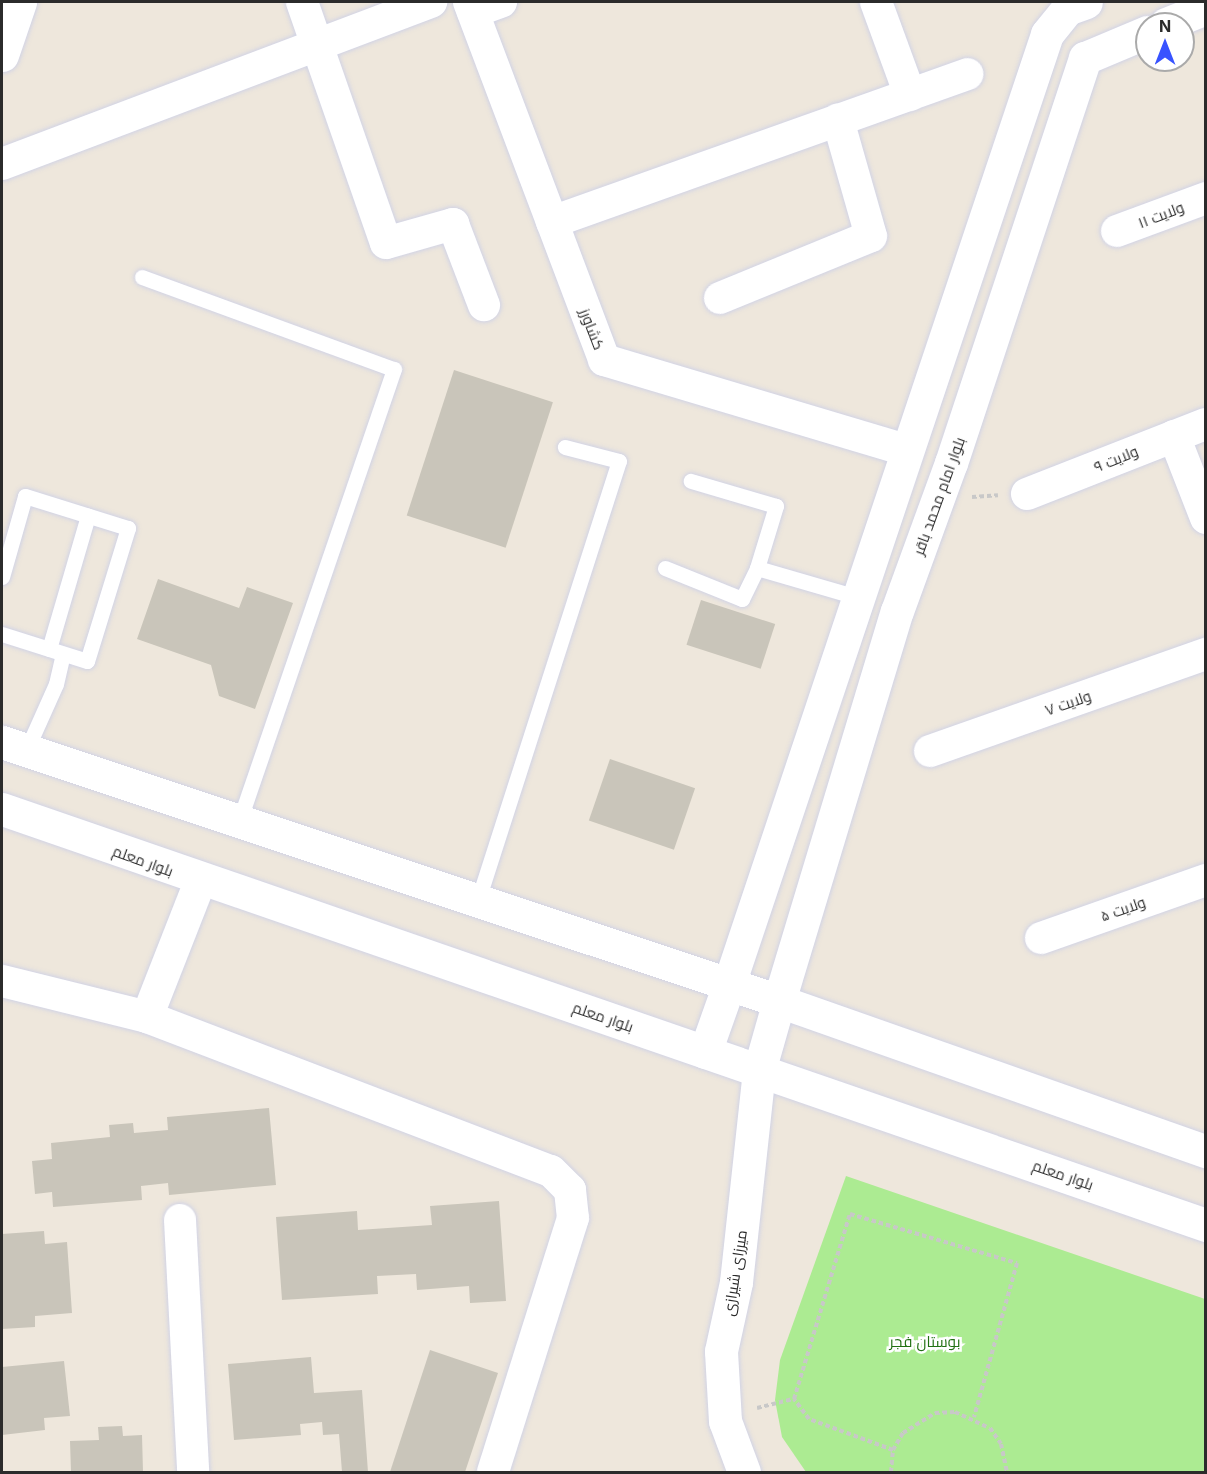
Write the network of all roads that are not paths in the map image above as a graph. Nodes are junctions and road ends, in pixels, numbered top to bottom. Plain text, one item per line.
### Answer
1 (20, 2) edge
2 (302, 2) edge
3 (430, 2) edge
4 (876, 2) edge
5 (1073, 4) edge
6 (481, 5) edge
7 (1135, 37) edge
8 (319, 44) junction
9 (2, 55) edge
10 (1085, 58) junction
11 (967, 74) dead end
12 (909, 95) junction
13 (838, 120) junction
14 (2, 164) edge
15 (1206, 198) edge
16 (552, 222) junction
17 (1117, 231) dead end
18 (142, 277) dead end
19 (720, 298) dead end
20 (484, 305) dead end
21 (1206, 424) edge
22 (1174, 436) junction
23 (565, 447) dead end
24 (906, 450) junction
25 (691, 481) dead end
26 (1027, 494) road end
27 (88, 516) junction
28 (1206, 519) edge
29 (665, 568) dead end
30 (757, 568) junction
31 (2, 577) edge
32 (857, 597) junction
33 (2, 634) edge
34 (56, 652) junction
35 (1206, 654) edge
36 (14, 746) edge
37 (930, 751) dead end
38 (2, 810) edge
39 (239, 823) junction
40 (1206, 880) edge
41 (200, 882) junction
42 (477, 903) junction
43 (1041, 938) dead end
44 (2, 981) edge
45 (728, 987) junction
46 (779, 1001) junction
47 (147, 1017) junction
48 (705, 1052) junction
49 (759, 1071) junction
50 (1206, 1151) edge
51 (180, 1220) dead end
52 (1206, 1224) edge
53 (193, 1473) edge
54 (493, 1473) edge
55 (744, 1473) edge

1 - 9 main road
2 - 8 street
3 - 8 street
4 - 12 street
5 - 10 main road
5 - 24 main road
6 - 16 street, کشاورز
7 - 10 main road
8 - 14 street
8 - 20 street
10 - 46 main road, بلوار امام محمد باقر
11 - 12 street
12 - 13 street
13 - 16 street
13 - 19 street
15 - 17 street, ولایت ۱۱
16 - 24 street, کشاورز
18 - 39 lane
21 - 22 street, ولایت ۹
22 - 26 street, ولایت ۹
22 - 28 street
23 - 42 lane
24 - 32 main road
25 - 30 lane
27 - 31 lane
27 - 34 lane
27 - 34 lane
29 - 30 lane
30 - 32 lane
32 - 45 main road
33 - 34 lane
34 - 36 lane
35 - 37 street, ولایت ۷
36 - 39 main road
38 - 41 main road, بلوار معلم
39 - 42 main road
40 - 43 street, ولایت ۵
41 - 47 street
41 - 48 main road, بلوار معلم
42 - 45 main road
44 - 47 street
45 - 46 main road
45 - 48 main road
46 - 49 main road, بلوار امام محمد باقر
46 - 50 main road
47 - 54 street
48 - 49 main road, بلوار معلم
49 - 52 main road, بلوار معلم
49 - 55 main road, میرزای شیرازی
51 - 53 street

